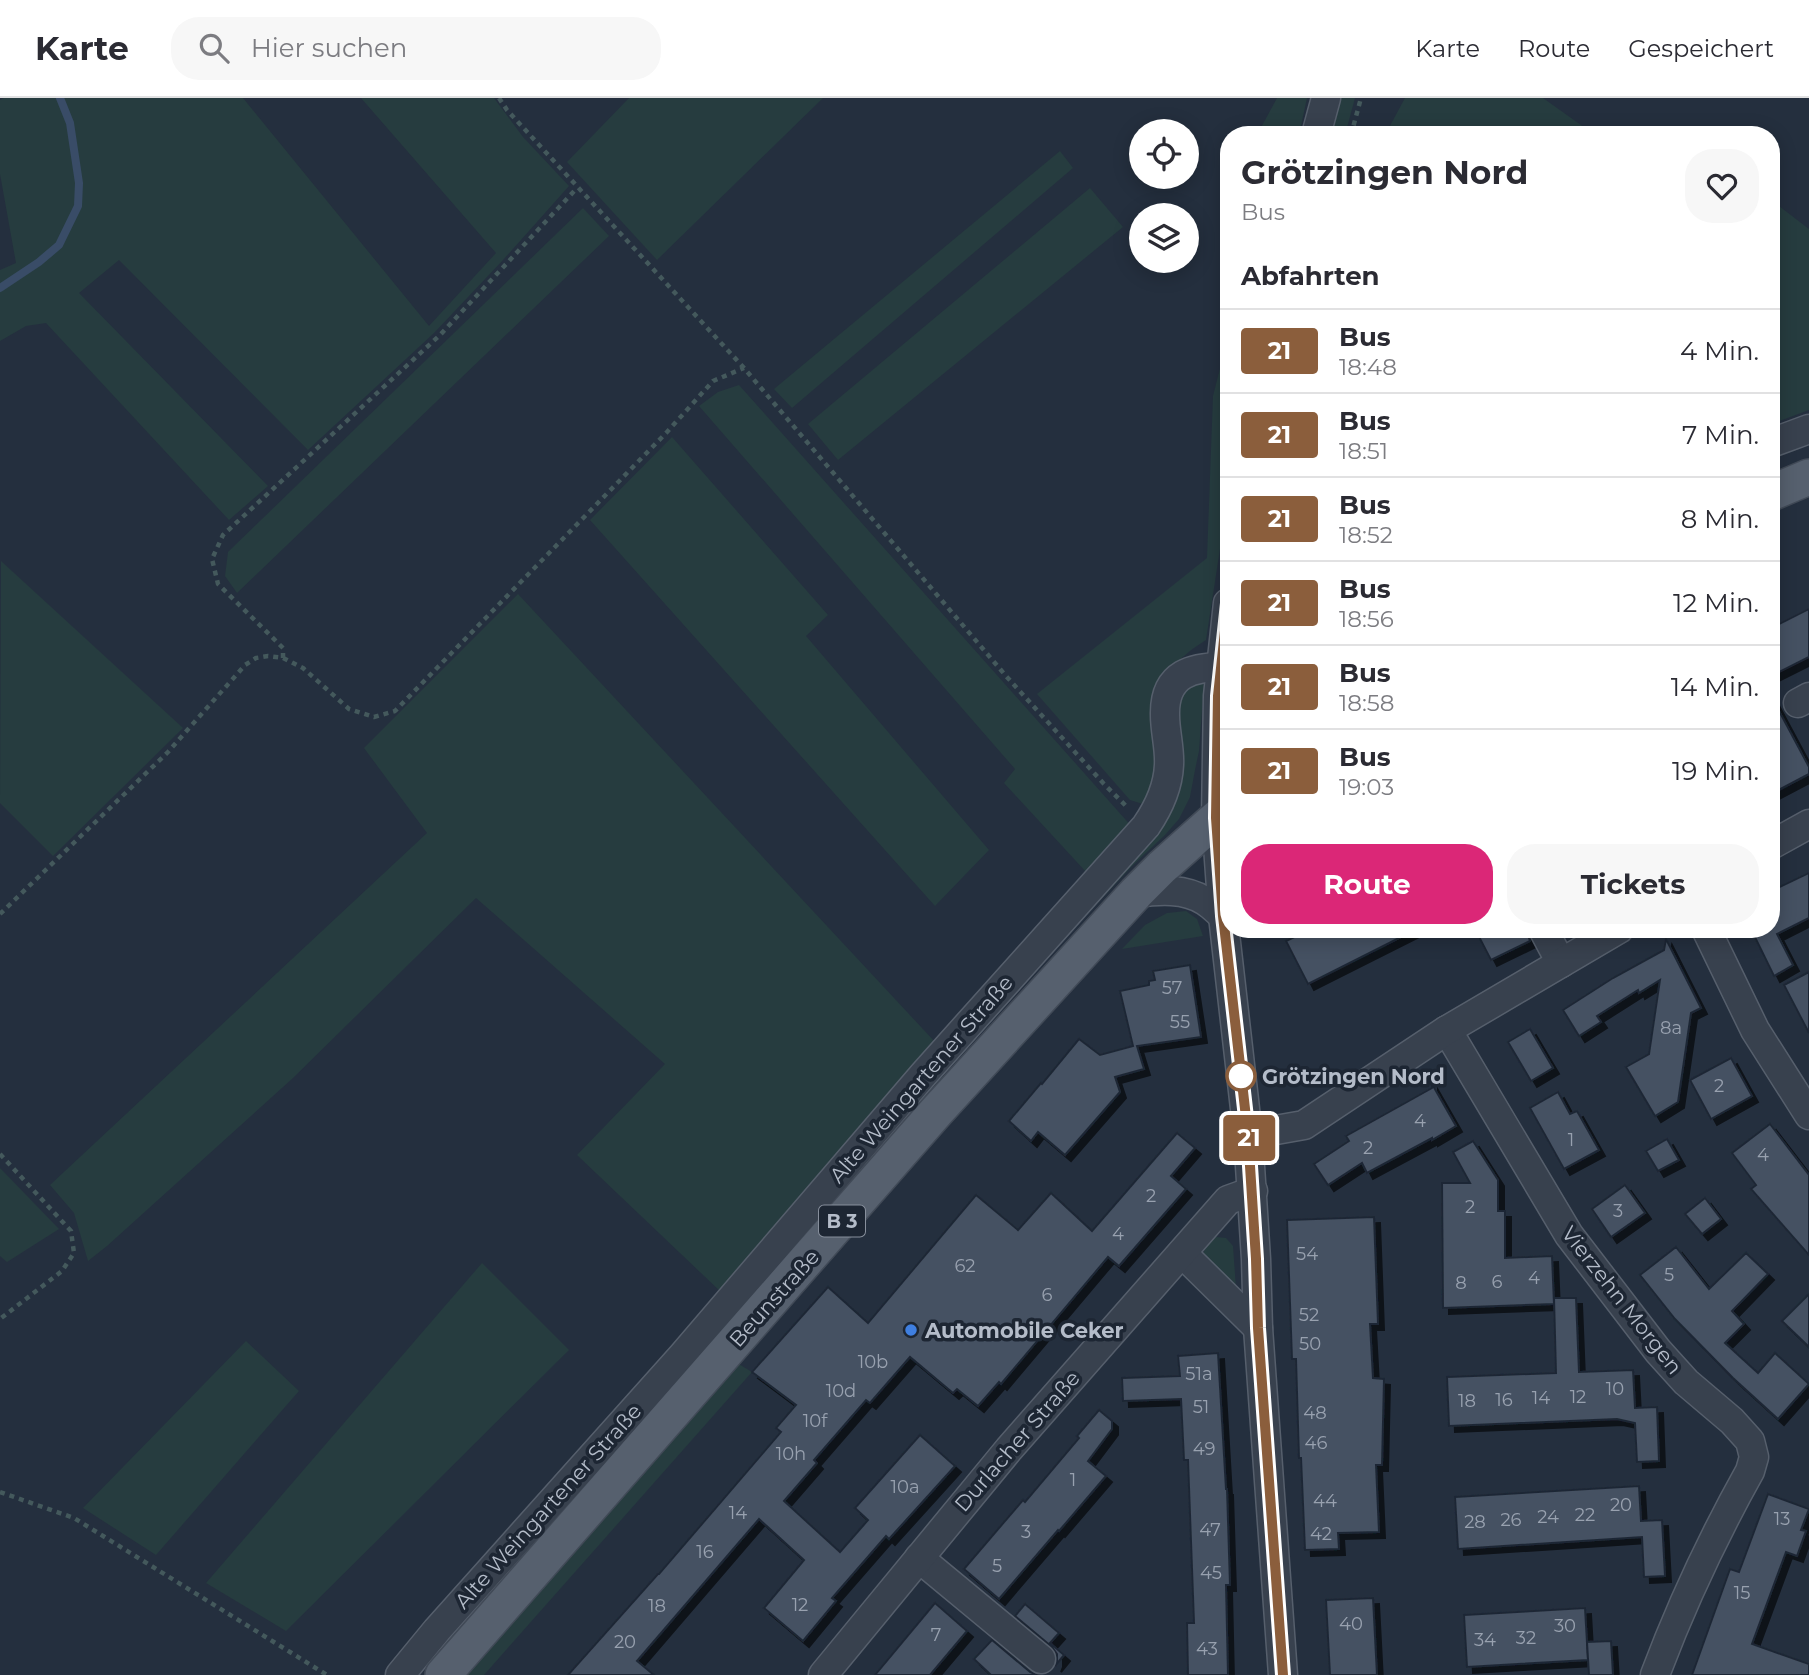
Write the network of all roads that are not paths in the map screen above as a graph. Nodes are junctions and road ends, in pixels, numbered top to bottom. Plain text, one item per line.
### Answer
1 (1326, 98) edge
2 (1318, 126) edge
3 (1809, 429) edge
4 (1780, 440) edge
5 (1809, 477) edge
6 (1780, 489) edge
7 (1220, 667) edge
8 (1220, 815) edge
9 (1809, 824) edge
10 (1780, 840) edge
11 (1136, 893) junction
12 (1220, 913) edge
13 (1226, 938) edge
14 (1548, 938) edge
15 (1604, 938) edge
16 (1710, 938) edge
17 (1561, 964) junction
18 (1447, 1030) junction
19 (1809, 1115) edge
20 (1248, 1135) junction
21 (1252, 1191) junction
22 (1182, 1253) junction
23 (1258, 1328) junction
24 (919, 1558) junction
25 (1041, 1659) dead end
26 (400, 1675) edge
27 (443, 1675) edge
28 (822, 1675) edge
29 (1283, 1675) edge
30 (1655, 1675) edge

1 - 2 street
3 - 4 street
5 - 6 main road
7 - 26 street, Alte Weingartener Straße
8 - 11 main road, Beunstraße / B 3
9 - 10 street
11 - 12 street
11 - 27 main road, Beunstraße / B 3
13 - 20 street
14 - 17 street
15 - 17 street
16 - 19 street
17 - 18 street
18 - 20 street
18 - 30 street, Vierzehn Morgen
20 - 21 street
21 - 22 street, Durlacher Straße
21 - 23 street
22 - 23 street
22 - 24 street, Durlacher Straße
23 - 29 street
24 - 25 street
24 - 28 street, Durlacher Straße

